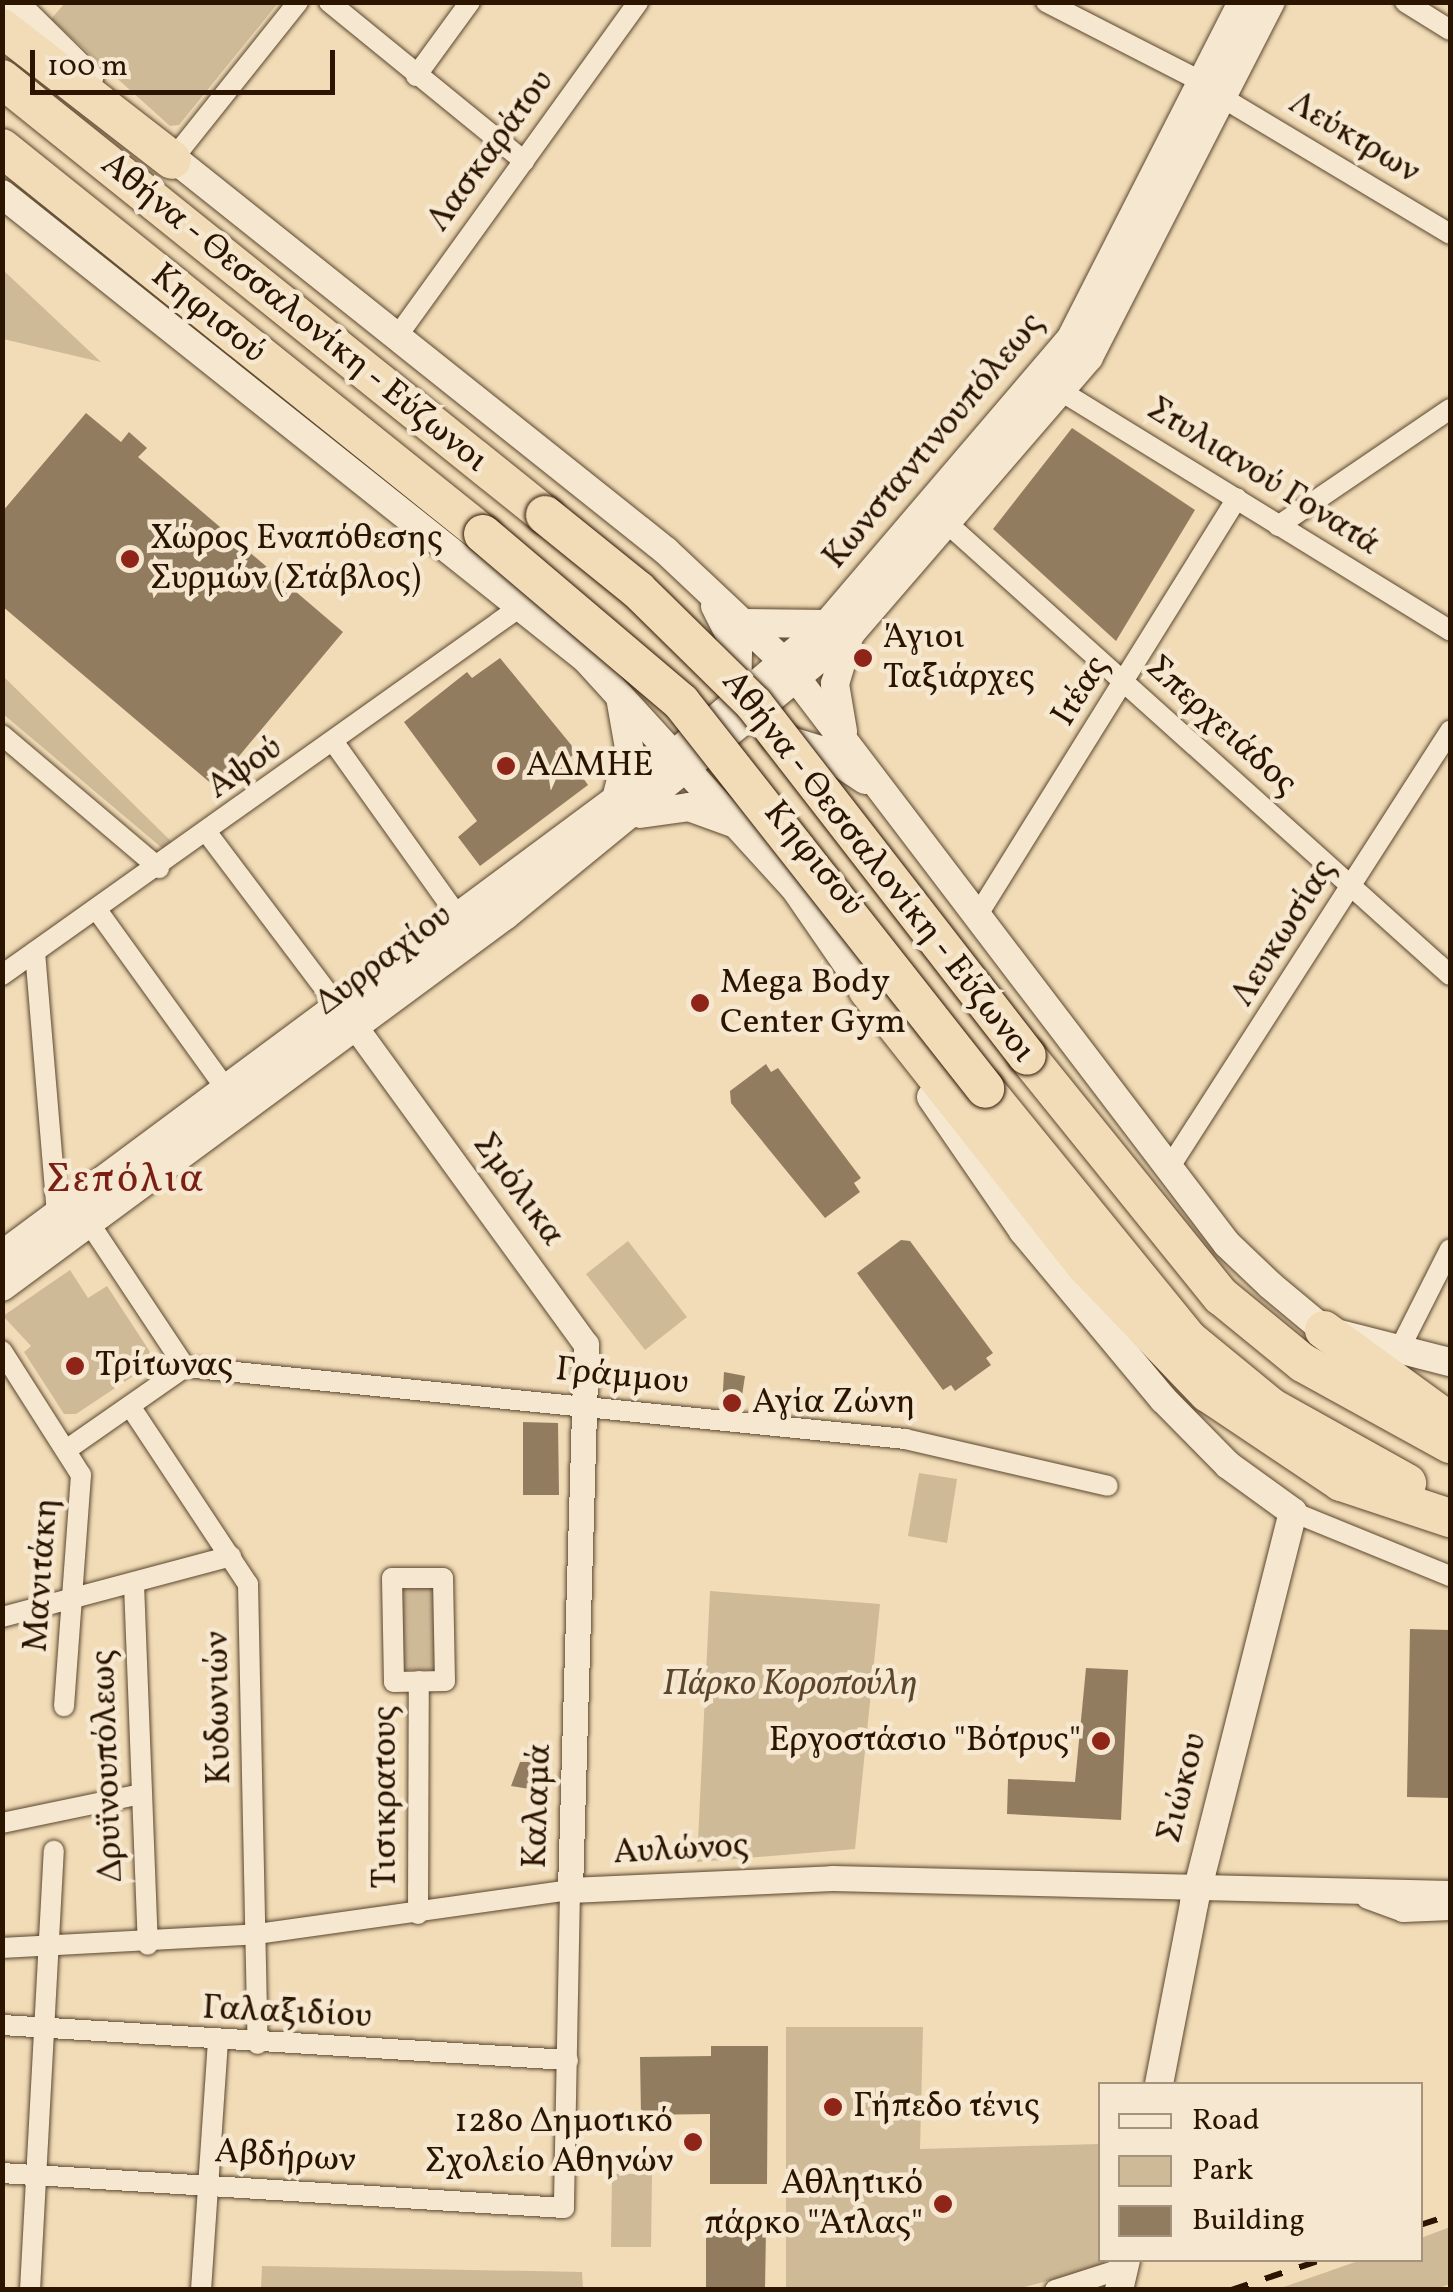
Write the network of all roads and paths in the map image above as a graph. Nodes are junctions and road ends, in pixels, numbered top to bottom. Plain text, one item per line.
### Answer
1 (298, 2) edge
2 (329, 2) edge
3 (470, 2) edge
4 (638, 2) edge
5 (1046, 2) edge
6 (1242, 2) edge
7 (1271, 2) edge
8 (1405, 2) edge
9 (22, 12) edge
10 (1450, 30) edge
11 (416, 76) junction
12 (2, 79) edge
13 (1213, 90) junction
14 (2, 148) edge
15 (172, 160) junction
16 (524, 161) junction
17 (2, 194) edge
18 (1450, 234) edge
19 (396, 338) junction
20 (1052, 385) junction
21 (1450, 409) edge
22 (1237, 498) junction
23 (949, 525) junction
24 (1278, 526) junction
25 (686, 570) junction
26 (520, 607) junction
27 (745, 622) junction
28 (839, 628) junction
29 (1450, 630) edge
30 (586, 658) junction
31 (792, 671) junction
32 (1124, 684) junction
33 (620, 695) junction
34 (738, 698) junction
35 (1450, 731) edge
36 (736, 733) junction
37 (2, 734) edge
38 (845, 737) junction
39 (336, 744) junction
40 (684, 762) junction
41 (887, 796) junction
42 (625, 808) junction
43 (737, 825) junction
44 (208, 834) junction
45 (160, 868) junction
46 (779, 871) junction
47 (1352, 887) junction
48 (97, 910) junction
49 (977, 916) junction
50 (460, 919) junction
51 (35, 952) junction
52 (2, 975) edge
53 (1450, 976) edge
54 (867, 989) junction
55 (348, 1018) junction
56 (227, 1090) junction
57 (1169, 1168) junction
58 (57, 1215) junction
59 (90, 1224) junction
60 (1450, 1249) edge
61 (2, 1255) edge
62 (2, 1287) edge
63 (1324, 1330) junction
64 (2, 1351) edge
65 (1398, 1352) junction
66 (1450, 1362) edge
67 (185, 1367) junction
68 (130, 1406) junction
69 (585, 1406) junction
70 (1450, 1422) edge
71 (1450, 1444) edge
72 (69, 1448) junction
73 (1108, 1486) dead end
74 (1450, 1502) edge
75 (1293, 1512) junction
76 (1450, 1518) edge
77 (231, 1556) junction
78 (1450, 1576) edge
79 (134, 1584) junction
80 (74, 1599) junction
81 (2, 1617) edge
82 (420, 1682) junction
83 (64, 1706) dead end
84 (141, 1794) junction
85 (2, 1823) edge
86 (54, 1851) dead end
87 (1198, 1886) junction
88 (570, 1890) junction
89 (1450, 1892) edge
90 (1366, 1896) junction
91 (1450, 1907) edge
92 (418, 1914) junction
93 (257, 1934) junction
94 (148, 1945) junction
95 (48, 1947) junction
96 (2, 1948) edge
97 (2, 2026) edge
98 (47, 2029) junction
99 (218, 2042) junction
100 (258, 2044) junction
101 (568, 2060) junction
102 (1159, 2082) edge
103 (2, 2174) edge
104 (35, 2175) junction
105 (208, 2185) junction
106 (564, 2208) joint
107 (1123, 2272) edge
108 (30, 2290) edge
109 (202, 2290) edge
110 (1055, 2290) edge

1 - 15 street
2 - 11 street
3 - 11 street
4 - 16 street, Λασκαράτου
5 - 13 street, Λεύκτρων
6 - 13 main road, Κωνσταντινουπόλεως
7 - 13 main road, Κωνσταντινουπόλεως
8 - 10 street
9 - 15 highway
11 - 16 street
12 - 71 highway, Αθήνα - Θεσσαλονίκη - Εύζωνοι, bridge
13 - 18 street, Λεύκτρων
13 - 20 main road, Κωνσταντινουπόλεως
14 - 74 highway, Αθήνα - Θεσσαλονίκη - Εύζωνοι, bridge
15 - 19 main road
16 - 19 street, Λασκαράτου
17 - 26 main road, Κηφισού
19 - 25 main road
20 - 22 street, Στυλιανού Γονατά
20 - 23 main road, Κωνσταντινουπόλεως
20 - 28 main road, Κωνσταντινουπόλεως
21 - 24 street
22 - 24 street, Στυλιανού Γονατά
22 - 32 street, Ιτέας
23 - 28 main road, Κωνσταντινουπόλεως
23 - 32 street, Σπερχειάδος
24 - 29 street, Στυλιανού Γονατά
25 - 27 main road
25 - 34 main road
26 - 30 main road, Κηφισού
26 - 39 street, Αψού
27 - 28 main road
27 - 31 main road
28 - 31 main road, Κωνσταντινουπόλεως
28 - 38 main road
30 - 33 main road, Κηφισού
30 - 34 main road
31 - 34 main road
31 - 36 main road
31 - 38 main road
32 - 47 street, Σπερχειάδος
32 - 49 street, Ιτέας
33 - 40 main road, Κηφισού
33 - 42 main road
34 - 36 main road
34 - 40 main road
35 - 47 street, Λευκωσίας
36 - 40 main road
36 - 41 main road
36 - 46 main road
37 - 45 street
38 - 41 main road
39 - 44 street, Αψού
39 - 50 street
40 - 42 main road, Δυρραχίου
40 - 43 main road, Κηφισού
41 - 49 main road
42 - 43 main road
42 - 50 main road, Δυρραχίου
42 - 55 main road, Δυρραχίου
43 - 46 main road, Κηφισού
44 - 45 street, Αψού
44 - 55 street, Σμόλικα
45 - 48 street, Αψού
46 - 54 main road, Κηφισού
47 - 53 street, Σπερχειάδος
47 - 57 street, Λευκωσίας
48 - 51 street, Αψού
48 - 56 street
49 - 57 main road
50 - 55 main road, Δυρραχίου
51 - 52 street, Αψού
51 - 58 street
54 - 75 main road, Κηφισού
54 - 76 highway
55 - 56 main road, Δυρραχίου
55 - 59 main road, Δυρραχίου
55 - 69 street, Σμόλικα
56 - 58 main road, Δυρραχίου
57 - 63 main road
58 - 61 main road, Δυρραχίου
59 - 62 main road, Δυρραχίου
59 - 67 street
60 - 65 street
63 - 65 main road
63 - 70 highway
64 - 72 street, Μανιτάκη
65 - 66 main road
67 - 68 street
67 - 69 street, Γράμμου
68 - 72 street
68 - 77 street, Κυδωνιών
69 - 73 street, Γράμμου
69 - 88 street, Καλαμά
72 - 80 street, Μανιτάκη
75 - 78 street, Κηφισού
75 - 87 main road, Σιώκου
77 - 79 street
77 - 93 street, Κυδωνιών
79 - 80 street
79 - 84 street, Δρυϊνουπόλεως
80 - 81 street
80 - 83 street, Μανιτάκη
82 - 82 street
82 - 92 street, Τισικρατους
84 - 85 street
84 - 94 street, Δρυϊνουπόλεως
86 - 95 street
87 - 88 street, Αυλώνος
87 - 90 street, Αυλώνος
87 - 102 main road, Σιώκου
88 - 92 street, Αυλώνος
88 - 101 street, Καλαμά
89 - 90 street, Αυλώνος
90 - 91 street, Αυλώνος
92 - 93 street, Αυλώνος
93 - 94 street, Αυλώνος
93 - 100 street, Κυδωνιών
94 - 95 street, Αυλώνος
95 - 96 street, Αυλώνος
95 - 98 street
97 - 98 street, Γαλαξιδίου
98 - 99 street, Γαλαξιδίου
98 - 104 street
99 - 100 street, Γαλαξιδίου
99 - 105 street
100 - 101 street, Γαλαξιδίου
101 - 106 street, Καλαμά
103 - 104 street, Αβδήρων
104 - 105 street, Αβδήρων
104 - 108 street
105 - 106 street, Αβδήρων
105 - 109 street
107 - 110 street

